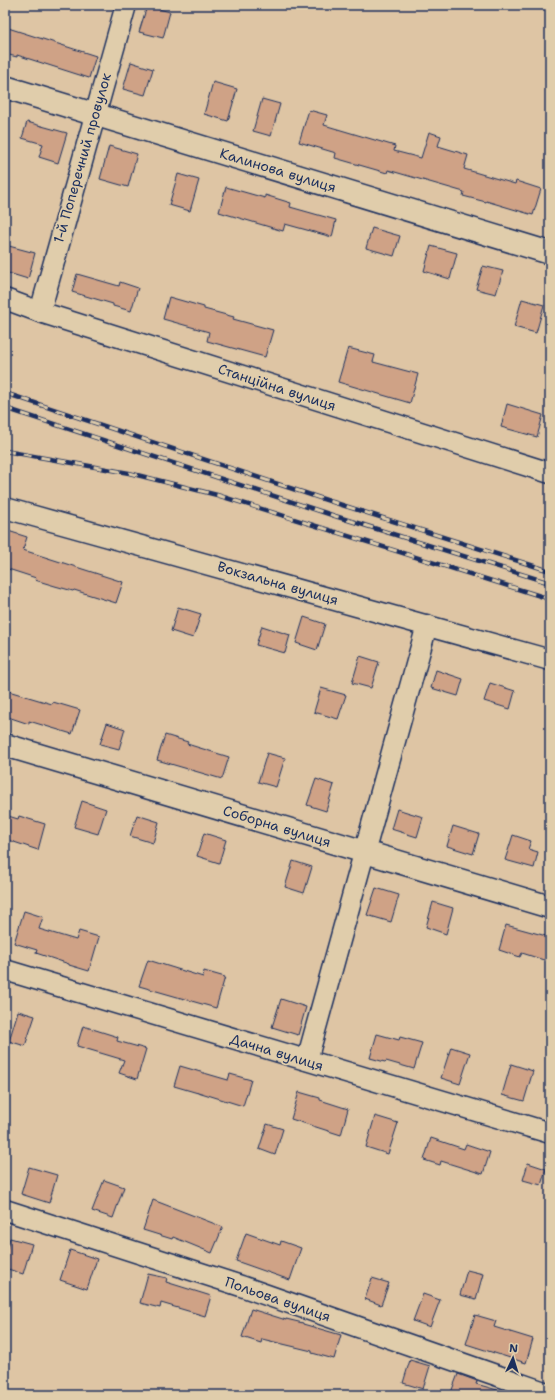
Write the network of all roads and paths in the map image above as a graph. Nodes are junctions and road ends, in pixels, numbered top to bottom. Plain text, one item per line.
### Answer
1 (126, 5) edge
2 (5, 87) edge
3 (94, 114) junction
4 (550, 253) edge
5 (5, 299) edge
6 (40, 312) junction
7 (550, 473) edge
8 (5, 508) edge
9 (427, 625) junction
10 (550, 660) edge
11 (5, 745) edge
12 (365, 852) junction
13 (550, 907) edge
14 (5, 970) edge
15 (307, 1060) junction
16 (550, 1133) edge
17 (5, 1210) edge
18 (550, 1394) edge

1 - 3 street, 1-й Поперечний провулок
2 - 3 street, Калинова вулиця
3 - 4 street, Калинова вулиця
3 - 6 street, 1-й Поперечний провулок
5 - 6 street, Станційна вулиця
6 - 7 street, Станційна вулиця
8 - 9 street, Вокзальна вулиця
9 - 10 street, Вокзальна вулиця
9 - 12 street
11 - 12 street, Соборна вулиця
12 - 13 street, Соборна вулиця
12 - 15 street
14 - 15 street, Дачна вулиця
15 - 16 street, Дачна вулиця
17 - 18 street, Польова вулиця

